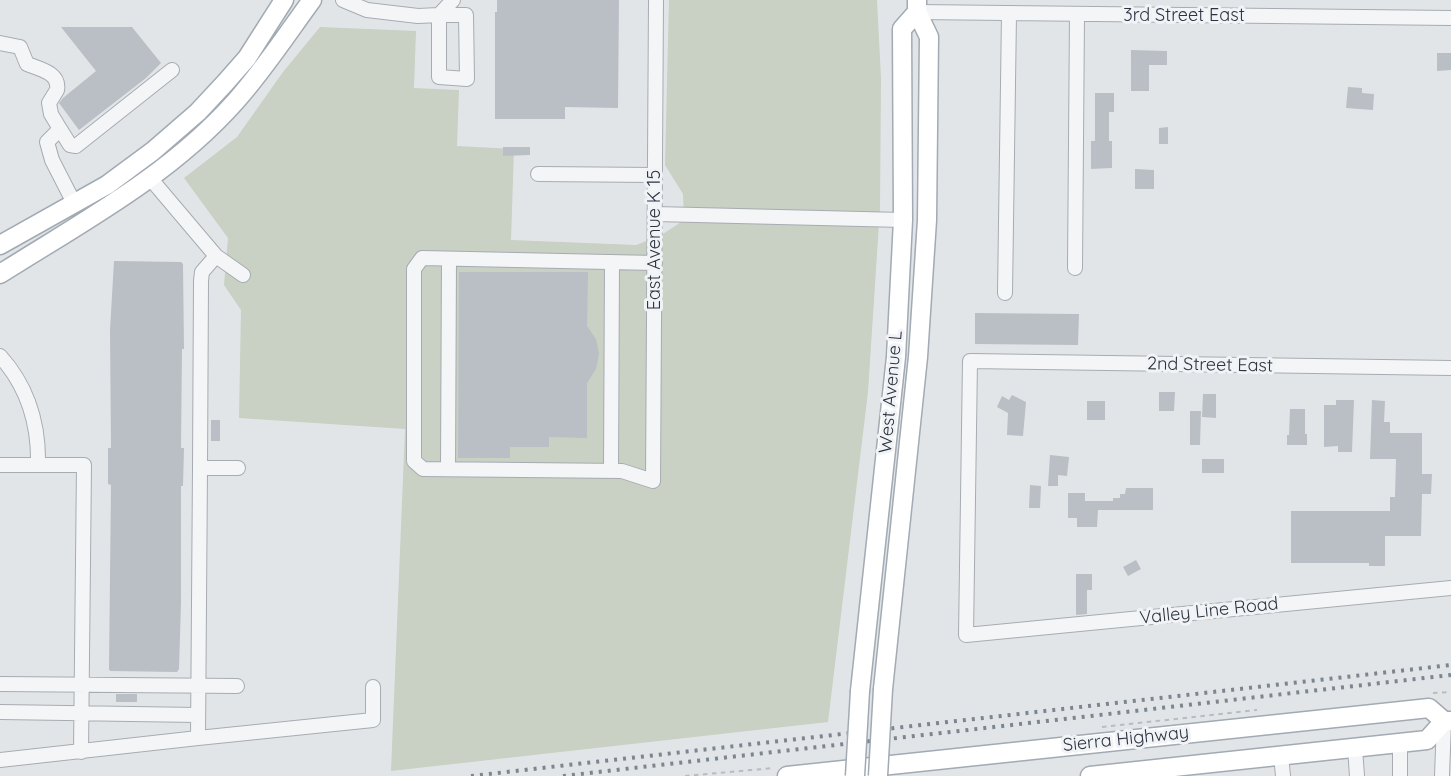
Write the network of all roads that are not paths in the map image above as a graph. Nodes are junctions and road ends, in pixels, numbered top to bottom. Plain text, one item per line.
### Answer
1 (284, 0) edge
2 (312, 0) edge
3 (343, 0) edge
4 (453, 0) edge
5 (657, 0) edge
6 (917, 6) edge
7 (1009, 14) junction
8 (439, 15) junction
9 (1077, 15) junction
10 (1451, 18) edge
11 (0, 43) edge
12 (172, 70) dead end
13 (60, 129) junction
14 (538, 174) dead end
15 (655, 175) junction
16 (150, 178) junction
17 (74, 203) junction
18 (655, 214) junction
19 (903, 220) junction
20 (0, 245) edge
21 (216, 256) junction
22 (449, 259) junction
23 (612, 262) junction
24 (655, 263) junction
25 (1075, 268) dead end
26 (0, 274) edge
27 (243, 275) dead end
28 (1005, 293) dead end
29 (0, 356) edge
30 (1451, 368) edge
31 (0, 465) edge
32 (38, 465) junction
33 (200, 468) junction
34 (238, 468) dead end
35 (448, 469) junction
36 (611, 470) junction
37 (1451, 588) edge
38 (966, 635) joint
39 (0, 684) edge
40 (81, 684) junction
41 (198, 685) junction
42 (237, 686) dead end
43 (373, 687) dead end
44 (0, 712) edge
45 (81, 712) junction
46 (198, 714) junction
47 (1448, 721) edge
48 (1181, 734) junction
49 (198, 738) junction
50 (1400, 743) junction
51 (1355, 748) junction
52 (81, 752) junction
53 (1281, 755) junction
54 (0, 760) edge
55 (1179, 771) edge
56 (798, 775) edge
57 (855, 776) edge
58 (878, 776) edge
59 (1090, 776) edge
60 (1283, 776) edge
61 (1358, 776) edge
62 (1400, 776) edge
63 (1442, 776) edge

1 - 17 main road
2 - 16 main road
3 - 8 street
4 - 8 street
5 - 15 street, East Avenue K 15
6 - 7 street, 3rd Street East
6 - 19 main road, West Avenue L
6 - 58 main road, West Avenue L, bridge
7 - 9 street, 3rd Street East
7 - 28 street
8 - 8 street
9 - 10 street, 3rd Street East
9 - 25 street
11 - 13 street
12 - 13 street
13 - 17 street
14 - 15 street
15 - 18 street, East Avenue K 15
16 - 21 street
16 - 26 main road
17 - 20 main road
18 - 19 street
18 - 24 street, East Avenue K 15
19 - 57 main road, West Avenue L, bridge
21 - 27 street
21 - 33 street
22 - 23 street
22 - 35 street
22 - 35 street
23 - 24 street
23 - 36 street
24 - 36 street, East Avenue K 15
29 - 32 street
30 - 38 street, 2nd Street East
31 - 32 street
32 - 40 street
33 - 34 street
33 - 41 street
35 - 36 street
37 - 38 street, Valley Line Road
39 - 40 street
40 - 41 street
40 - 45 street
41 - 42 street
41 - 46 street
43 - 49 street
44 - 45 street
45 - 46 street
45 - 52 street
46 - 49 street
47 - 48 main road, Sierra Highway
47 - 50 main road, Sierra Highway
47 - 63 street
48 - 55 main road
48 - 56 main road, Sierra Highway
49 - 52 street
50 - 51 main road, Sierra Highway
50 - 62 street
51 - 53 main road, Sierra Highway
51 - 61 street
52 - 54 street
53 - 55 main road, Sierra Highway
53 - 60 street
55 - 59 main road, Sierra Highway

